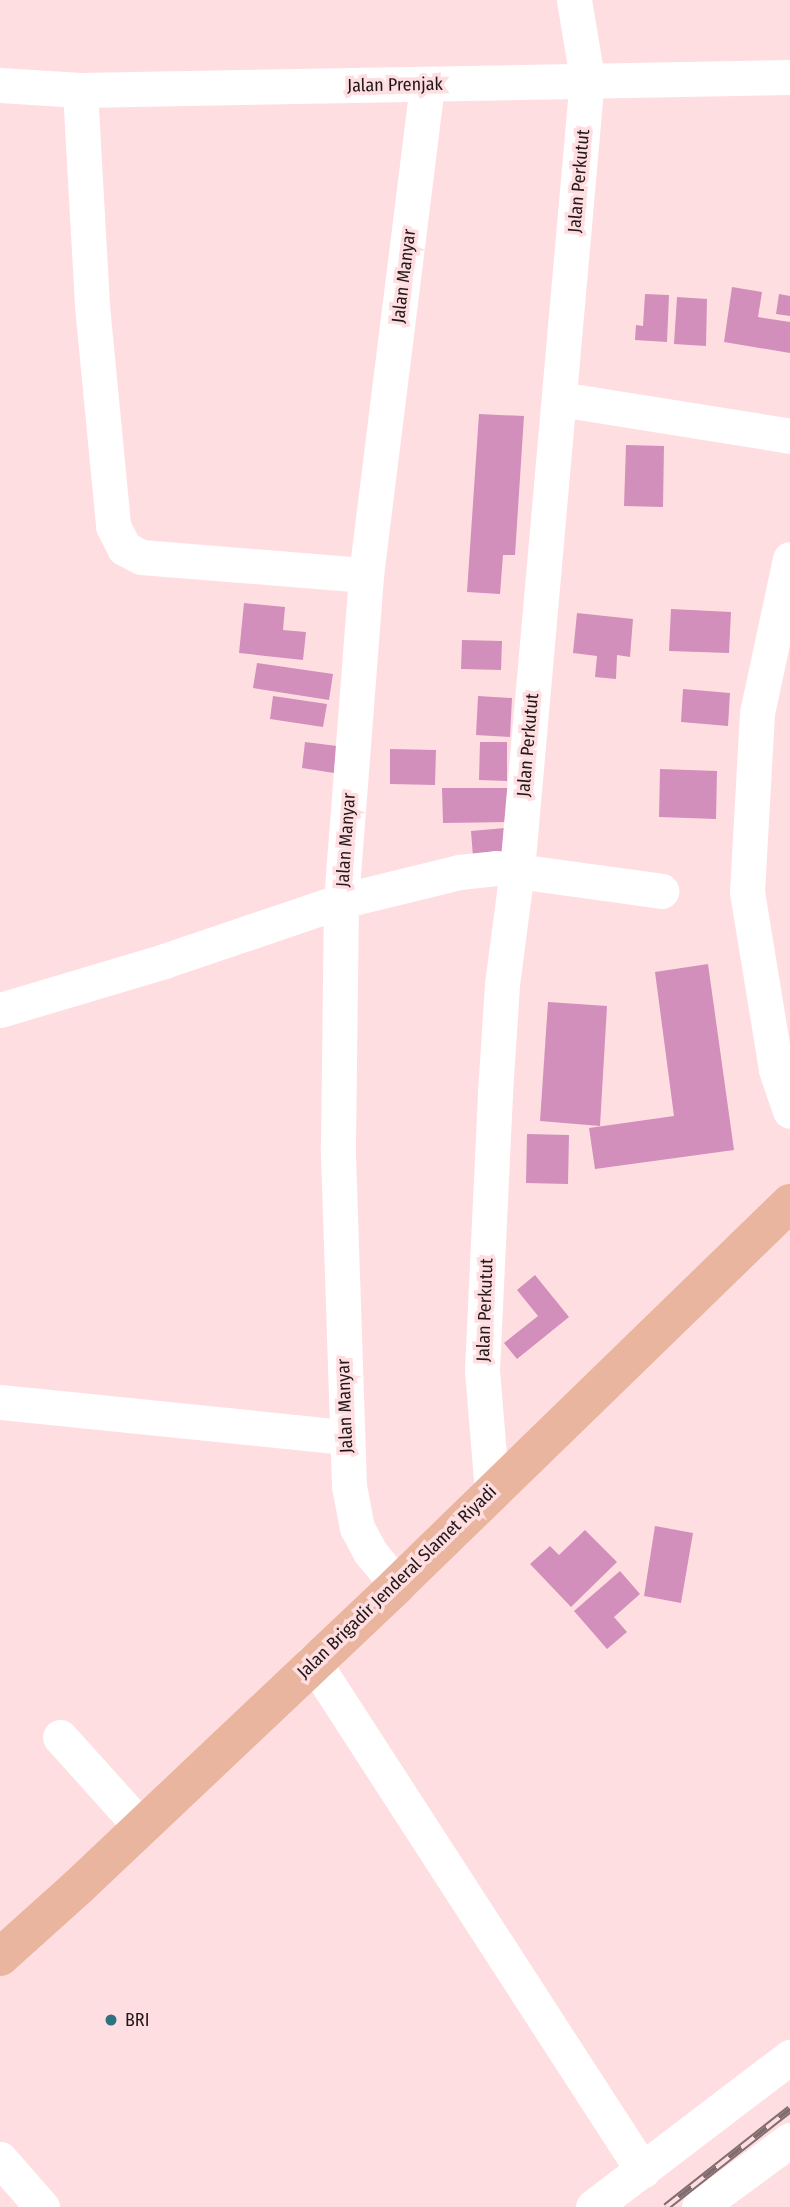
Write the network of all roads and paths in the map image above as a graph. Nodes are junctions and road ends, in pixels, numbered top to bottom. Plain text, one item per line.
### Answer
1 (574, 0) edge
2 (790, 77) edge
3 (587, 78) junction
4 (0, 85) edge
5 (427, 85) junction
6 (80, 90) junction
7 (560, 399) junction
8 (790, 436) edge
9 (790, 559) edge
10 (366, 575) junction
11 (517, 870) junction
12 (661, 891) dead end
13 (341, 901) junction
14 (0, 1010) edge
15 (790, 1111) edge
16 (790, 1203) edge
17 (0, 1402) edge
18 (345, 1437) junction
19 (492, 1492) junction
20 (397, 1585) junction
21 (313, 1661) junction
22 (60, 1737) dead end
23 (139, 1826) junction
24 (0, 1957) edge
25 (790, 2057) edge
26 (790, 2140) edge
27 (0, 2159) edge
28 (643, 2171) junction
29 (42, 2207) edge
30 (593, 2207) edge
31 (699, 2207) edge

1 - 3 street, Jalan Perkutut
2 - 3 street, Jalan Prenjak
3 - 5 street, Jalan Prenjak
3 - 7 street, Jalan Perkutut
4 - 6 street, Jalan Prenjak
5 - 6 street, Jalan Prenjak
5 - 10 street, Jalan Manyar
6 - 10 street
7 - 8 street
7 - 11 street, Jalan Perkutut
9 - 15 street
10 - 13 street, Jalan Manyar
11 - 12 street
11 - 13 street
11 - 19 street, Jalan Perkutut
13 - 14 street
13 - 18 street, Jalan Manyar
16 - 19 main road, Jalan Brigadir Jenderal Slamet Riyadi
17 - 18 street
18 - 20 street, Jalan Manyar
19 - 20 main road, Jalan Brigadir Jenderal Slamet Riyadi
20 - 21 main road, Jalan Brigadir Jenderal Slamet Riyadi
21 - 23 main road, Jalan Brigadir Jenderal Slamet Riyadi
21 - 28 street
22 - 23 street
23 - 24 main road, Jalan Brigadir Jenderal Slamet Riyadi
25 - 28 street
26 - 31 street
27 - 29 street
28 - 30 street

